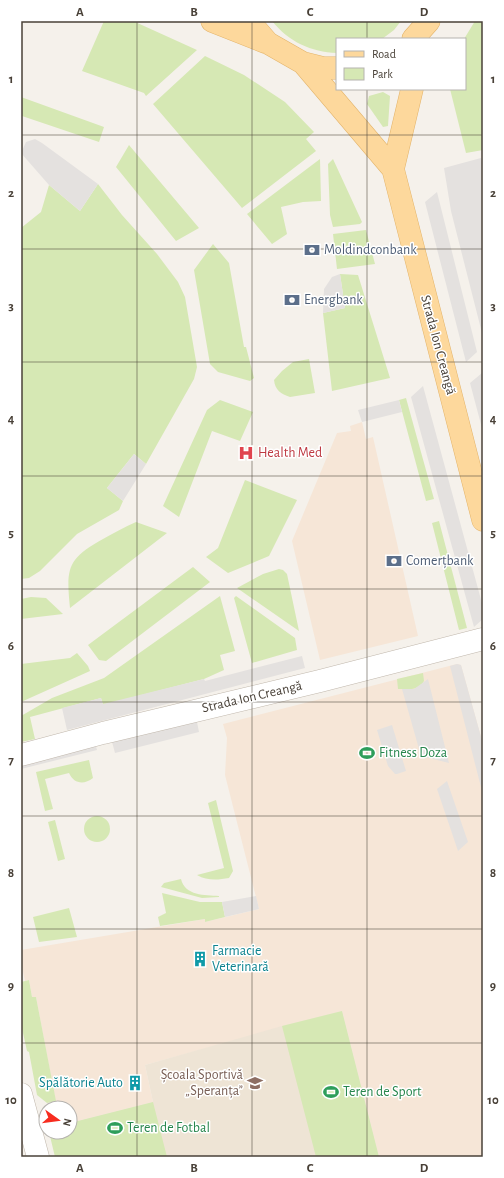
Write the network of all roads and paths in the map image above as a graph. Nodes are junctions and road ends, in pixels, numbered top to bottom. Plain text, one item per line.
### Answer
1 (212, 21) edge
2 (250, 21) edge
3 (429, 21) edge
4 (414, 38) edge
5 (424, 38) edge
6 (268, 43) junction
7 (303, 63) junction
8 (336, 68) edge
9 (412, 90) edge
10 (393, 169) junction
11 (483, 520) edge
12 (483, 638) edge
13 (21, 755) edge
14 (21, 1094) edge
15 (38, 1157) edge

1 - 6 main road
2 - 6 main road
3 - 4 main road
3 - 5 main road
6 - 7 main road
7 - 8 main road
7 - 10 main road, Strada Ion Creangă
9 - 10 main road, Strada Ion Creangă
10 - 11 main road, Strada Ion Creangă
12 - 13 street, Strada Ion Creangă
14 - 15 street

